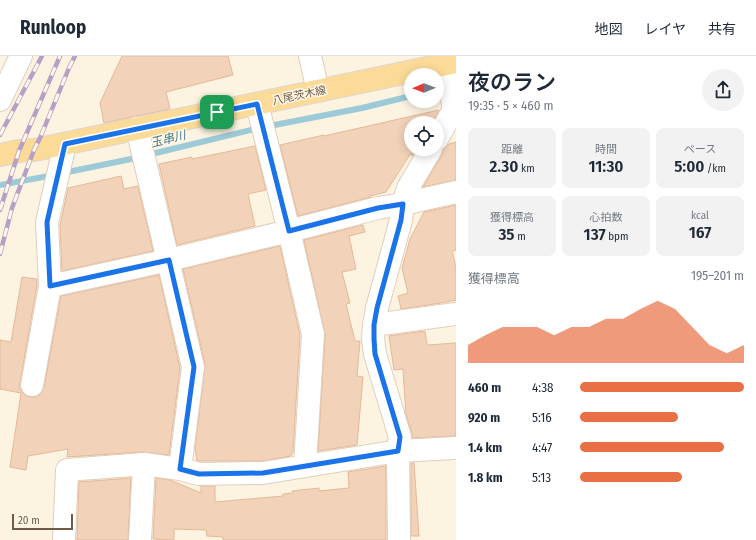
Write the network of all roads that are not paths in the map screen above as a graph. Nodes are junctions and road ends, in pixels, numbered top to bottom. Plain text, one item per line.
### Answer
1 (22, 56) edge
2 (310, 56) edge
3 (449, 67) edge
4 (318, 91) junction
5 (0, 100) edge
6 (257, 104) junction
7 (444, 127) edge
8 (137, 128) junction
9 (65, 144) junction
10 (0, 155) edge
11 (427, 156) edge
12 (456, 192) edge
13 (403, 204) junction
14 (289, 231) junction
15 (169, 260) junction
16 (50, 286) junction
17 (456, 314) edge
18 (374, 325) junction
19 (32, 385) dead end
20 (456, 448) edge
21 (398, 451) junction
22 (144, 464) junction
23 (305, 466) junction
24 (180, 469) junction
25 (64, 540) edge
26 (140, 540) edge
27 (399, 540) edge

1 - 5 street
2 - 4 street
3 - 4 main road, 八尾茨木線
3 - 7 street
4 - 6 main road, 八尾茨木線
6 - 8 main road, 八尾茨木線
6 - 14 street
8 - 9 main road, 八尾茨木線
8 - 15 street
9 - 10 main road, 八尾茨木線
9 - 16 street
11 - 13 street
12 - 13 street
13 - 14 street
13 - 18 street
14 - 15 street
14 - 23 street
15 - 16 street
15 - 24 street
16 - 19 street
17 - 18 street
18 - 21 street
20 - 21 street
21 - 23 street
21 - 27 street
22 - 24 street
22 - 25 street
22 - 26 street
23 - 24 street

